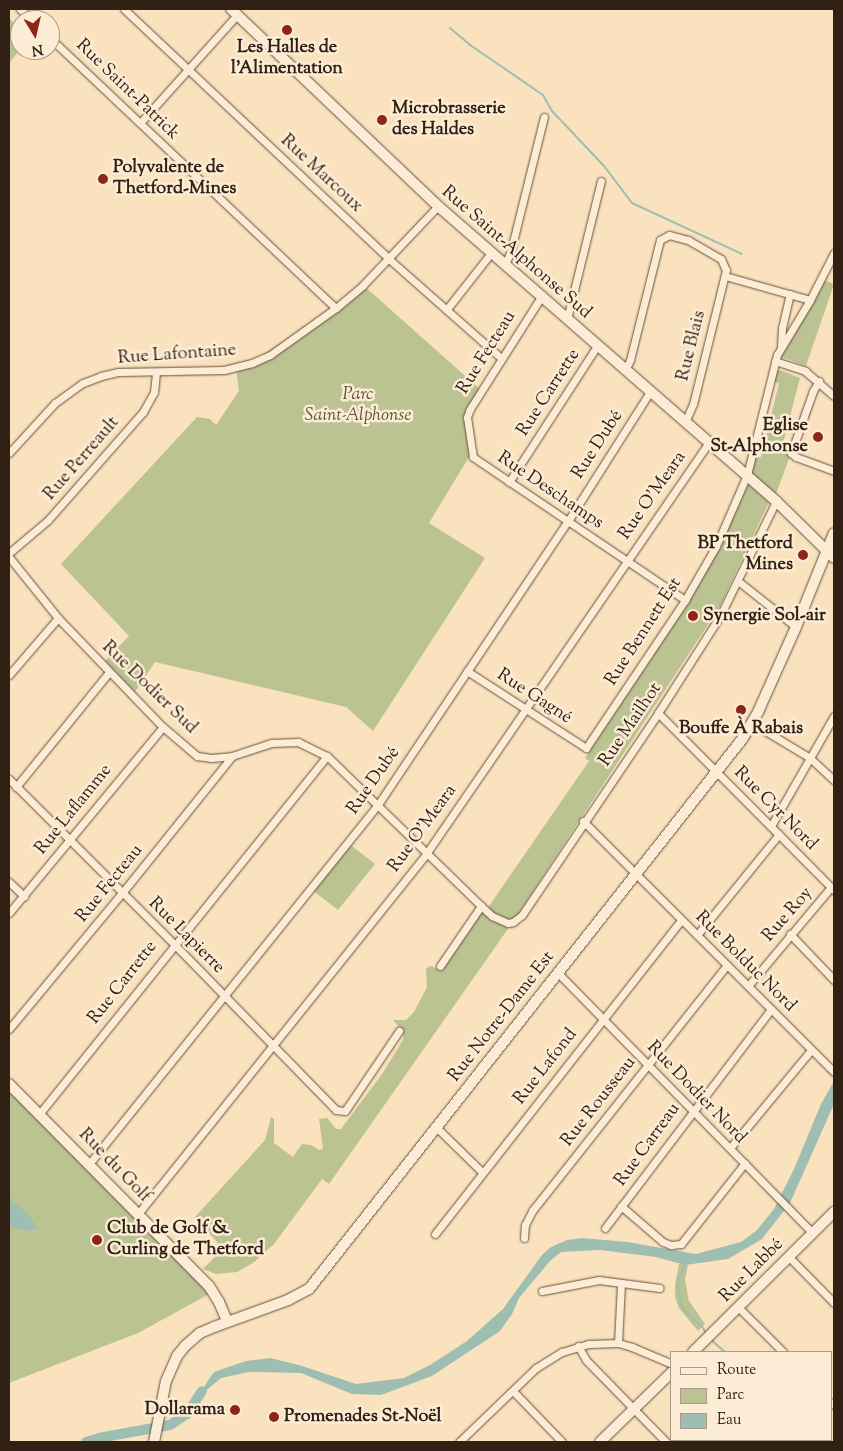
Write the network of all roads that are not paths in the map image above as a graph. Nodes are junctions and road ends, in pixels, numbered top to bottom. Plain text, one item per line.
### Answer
1 (124, 9) edge
2 (234, 12) edge
3 (60, 47) edge
4 (188, 69) junction
5 (544, 118) dead end
6 (140, 123) junction
7 (601, 181) dead end
8 (438, 206) junction
9 (834, 253) edge
10 (492, 254) junction
11 (389, 259) junction
12 (504, 265) junction
13 (725, 276) junction
14 (790, 294) junction
15 (541, 296) junction
16 (810, 300) junction
17 (336, 308) junction
18 (447, 309) junction
19 (567, 319) junction
20 (597, 346) junction
21 (781, 348) junction
22 (501, 358) junction
23 (775, 361) junction
24 (625, 370) junction
25 (156, 372) junction
26 (819, 381) junction
27 (834, 384) edge
28 (650, 392) junction
29 (833, 394) edge
30 (685, 422) junction
31 (708, 443) junction
32 (9, 453) edge
33 (473, 457) joint
34 (834, 471) edge
35 (747, 475) junction
36 (509, 482) junction
37 (776, 501) junction
38 (568, 521) junction
39 (834, 533) edge
40 (831, 550) edge
41 (9, 553) edge
42 (9, 558) edge
43 (626, 561) junction
44 (738, 581) junction
45 (685, 600) junction
46 (58, 618) junction
47 (796, 627) junction
48 (109, 672) junction
49 (467, 672) junction
50 (9, 675) edge
51 (524, 709) junction
52 (658, 713) junction
53 (834, 716) edge
54 (752, 723) junction
55 (163, 727) junction
56 (586, 748) joint
57 (232, 756) junction
58 (327, 756) junction
59 (810, 758) junction
60 (716, 770) junction
61 (9, 779) edge
62 (834, 780) edge
63 (16, 787) junction
64 (377, 806) junction
65 (583, 821) junction
66 (771, 826) junction
67 (779, 834) junction
68 (69, 840) junction
69 (426, 854) junction
70 (636, 873) junction
71 (9, 882) edge
72 (833, 889) edge
73 (122, 894) junction
74 (24, 896) junction
75 (481, 906) junction
76 (9, 913) edge
77 (681, 920) junction
78 (790, 934) junction
79 (697, 935) junction
80 (174, 944) junction
81 (727, 964) junction
82 (440, 966) dead end
83 (558, 973) junction
84 (834, 980) edge
85 (748, 986) junction
86 (225, 996) junction
87 (771, 1008) junction
88 (603, 1019) junction
89 (9, 1029) edge
90 (399, 1031) dead end
91 (272, 1046) junction
92 (811, 1050) junction
93 (647, 1064) junction
94 (834, 1072) edge
95 (9, 1084) edge
96 (692, 1110) junction
97 (40, 1113) junction
98 (436, 1127) junction
99 (730, 1148) junction
100 (745, 1163) junction
101 (89, 1164) junction
102 (482, 1172) junction
103 (622, 1206) junction
104 (834, 1212) edge
105 (138, 1215) junction
106 (605, 1228) dead end
107 (813, 1233) junction
108 (435, 1234) dead end
109 (524, 1238) dead end
110 (789, 1257) junction
111 (621, 1282) junction
112 (659, 1288) dead end
113 (542, 1291) dead end
114 (834, 1303) edge
115 (739, 1308) junction
116 (227, 1321) junction
117 (618, 1343) junction
118 (578, 1346) junction
119 (693, 1351) edge
120 (782, 1351) edge
121 (670, 1363) edge
122 (670, 1374) edge
123 (513, 1391) junction
124 (634, 1409) junction
125 (154, 1440) edge
126 (460, 1442) edge
127 (562, 1442) edge
128 (600, 1442) edge
129 (666, 1442) edge

1 - 4 street, Rue Marcoux
2 - 4 street
2 - 8 street, Rue Saint-Alphonse Sud
3 - 6 street, Rue Saint-Patrick
4 - 6 street
4 - 11 street, Rue Marcoux
5 - 12 street
6 - 17 street, Rue Saint-Patrick
7 - 19 street
8 - 10 street, Rue Saint-Alphonse Sud
8 - 11 street, Rue Lafontaine
9 - 16 street
10 - 12 street, Rue Saint-Alphonse Sud
10 - 18 street
11 - 17 street, Rue Lafontaine
11 - 18 street, Rue Marcoux
12 - 15 street, Rue Saint-Alphonse Sud
13 - 14 street
13 - 24 street
13 - 30 street, Rue Blais
14 - 16 street
14 - 21 street
15 - 19 street, Rue Saint-Alphonse Sud
15 - 22 street, Rue Fecteau
16 - 21 street
17 - 25 street, Rue Lafontaine
18 - 22 street, Rue Marcoux
19 - 20 street, Rue Saint-Alphonse Sud
20 - 24 street, Rue Saint-Alphonse Sud
20 - 36 street, Rue Carrette
21 - 23 street, Rue Bennett Est
22 - 33 street, Rue Fecteau
23 - 26 street
23 - 35 street, Rue Bennett Est
24 - 28 street, Rue Saint-Alphonse Sud
25 - 32 street, Rue Lafontaine
25 - 41 street, Rue Perreault
26 - 29 street
26 - 34 street
27 - 29 street
28 - 30 street, Rue Saint-Alphonse Sud
28 - 38 street, Rue Dubé
30 - 31 street, Rue Saint-Alphonse Sud
31 - 35 street, Rue Saint-Alphonse Sud
31 - 43 street, Rue O'Meara
33 - 36 street, Rue Deschamps
35 - 37 street, Rue Saint-Alphonse Sud
35 - 45 street, Rue Bennett Est
36 - 38 street, Rue Deschamps
37 - 40 street, Rue Saint-Alphonse Sud
37 - 44 street, Rue Mailhot
38 - 43 street, Rue Deschamps
38 - 49 street, Rue Dubé
39 - 40 street, Rue Notre-Dame Est
40 - 47 street, Rue Notre-Dame Est
42 - 46 street, Rue Dodier Sud
43 - 45 street, Rue Deschamps
43 - 51 street, Rue O'Meara
44 - 47 street
44 - 52 street, Rue Mailhot
45 - 56 street, Rue Bennett Est
46 - 48 street, Rue Dodier Sud
46 - 50 street
47 - 54 street, Rue Notre-Dame Est
48 - 55 street, Rue Dodier Sud
48 - 63 street
49 - 51 street, Rue Gagné
49 - 64 street, Rue Dubé
51 - 56 street, Rue Gagné
51 - 69 street, Rue O'Meara
52 - 60 street, Rue Cyr Nord
52 - 65 street, Rue Mailhot
53 - 59 street
54 - 59 street
54 - 60 street, Rue Notre-Dame Est
55 - 57 street, Rue Dodier Sud
55 - 68 street, Rue Laflamme
57 - 58 street, Rue Dodier Sud
57 - 73 street, Rue Fecteau
58 - 64 street, Rue Dodier Sud
58 - 80 street, Rue Carrette
59 - 62 street
59 - 66 street
60 - 66 street, Rue Cyr Nord
60 - 70 street, Rue Notre-Dame Est
61 - 63 street, Rue Lapierre
63 - 68 street, Rue Lapierre
64 - 69 street, Rue Dodier Sud
64 - 86 street, Rue Dubé
65 - 70 street, Rue Bolduc Nord
65 - 75 street, Rue Mailhot
66 - 67 street, Rue Cyr Nord
67 - 72 street, Rue Cyr Nord
67 - 79 street
68 - 73 street, Rue Lapierre
68 - 74 street, Rue Laflamme
69 - 75 street, Rue Dodier Sud
69 - 91 street, Rue O'Meara
70 - 77 street, Rue Bolduc Nord
70 - 83 street, Rue Notre-Dame Est
71 - 74 street
72 - 78 street, Rue Roy
73 - 80 street, Rue Lapierre
73 - 89 street, Rue Fecteau
74 - 76 street, Rue Laflamme
75 - 82 street
77 - 79 street, Rue Bolduc Nord
77 - 88 street, Rue Lafond
78 - 84 street
78 - 85 street, Rue Roy
79 - 81 street, Rue Bolduc Nord
80 - 86 street, Rue Lapierre
80 - 97 street, Rue Carrette
81 - 85 street, Rue Bolduc Nord
81 - 93 street, Rue Rousseau
83 - 88 street, Rue Dodier Nord
83 - 98 street, Rue Notre-Dame Est
85 - 87 street, Rue Bolduc Nord
86 - 91 street, Rue Lapierre
86 - 101 street, Rue Dubé
87 - 92 street, Rue Bolduc Nord
87 - 96 street, Rue Carreau
88 - 93 street, Rue Dodier Nord
88 - 102 street, Rue Lafond
90 - 91 street, Rue Lapierre
91 - 105 street, Rue O'Meara
92 - 94 street, Rue Bolduc Nord
92 - 99 street
93 - 96 street, Rue Dodier Nord
93 - 109 street, Rue Rousseau
95 - 97 street, Rue du Golf
96 - 99 street, Rue Dodier Nord
96 - 103 street, Rue Carreau
97 - 101 street, Rue du Golf
98 - 102 street
98 - 116 street, Rue Notre-Dame Est
99 - 100 street, Rue Dodier Nord
100 - 103 street
100 - 107 street, Rue Dodier Nord
101 - 105 street, Rue du Golf
102 - 108 street, Rue Lafond
103 - 106 street, Rue Carreau
104 - 107 street, Rue Labbé
105 - 116 street, Rue du Golf
107 - 110 street, Rue Labbé
110 - 114 street
110 - 115 street, Rue Labbé
111 - 112 street
111 - 113 street
111 - 117 street
115 - 119 street, Rue Labbé
115 - 120 street
116 - 125 street, Rue Notre-Dame Est
117 - 118 street
117 - 121 street
118 - 123 street
118 - 124 street
122 - 124 street
123 - 126 street
123 - 127 street
124 - 128 street
124 - 129 street

